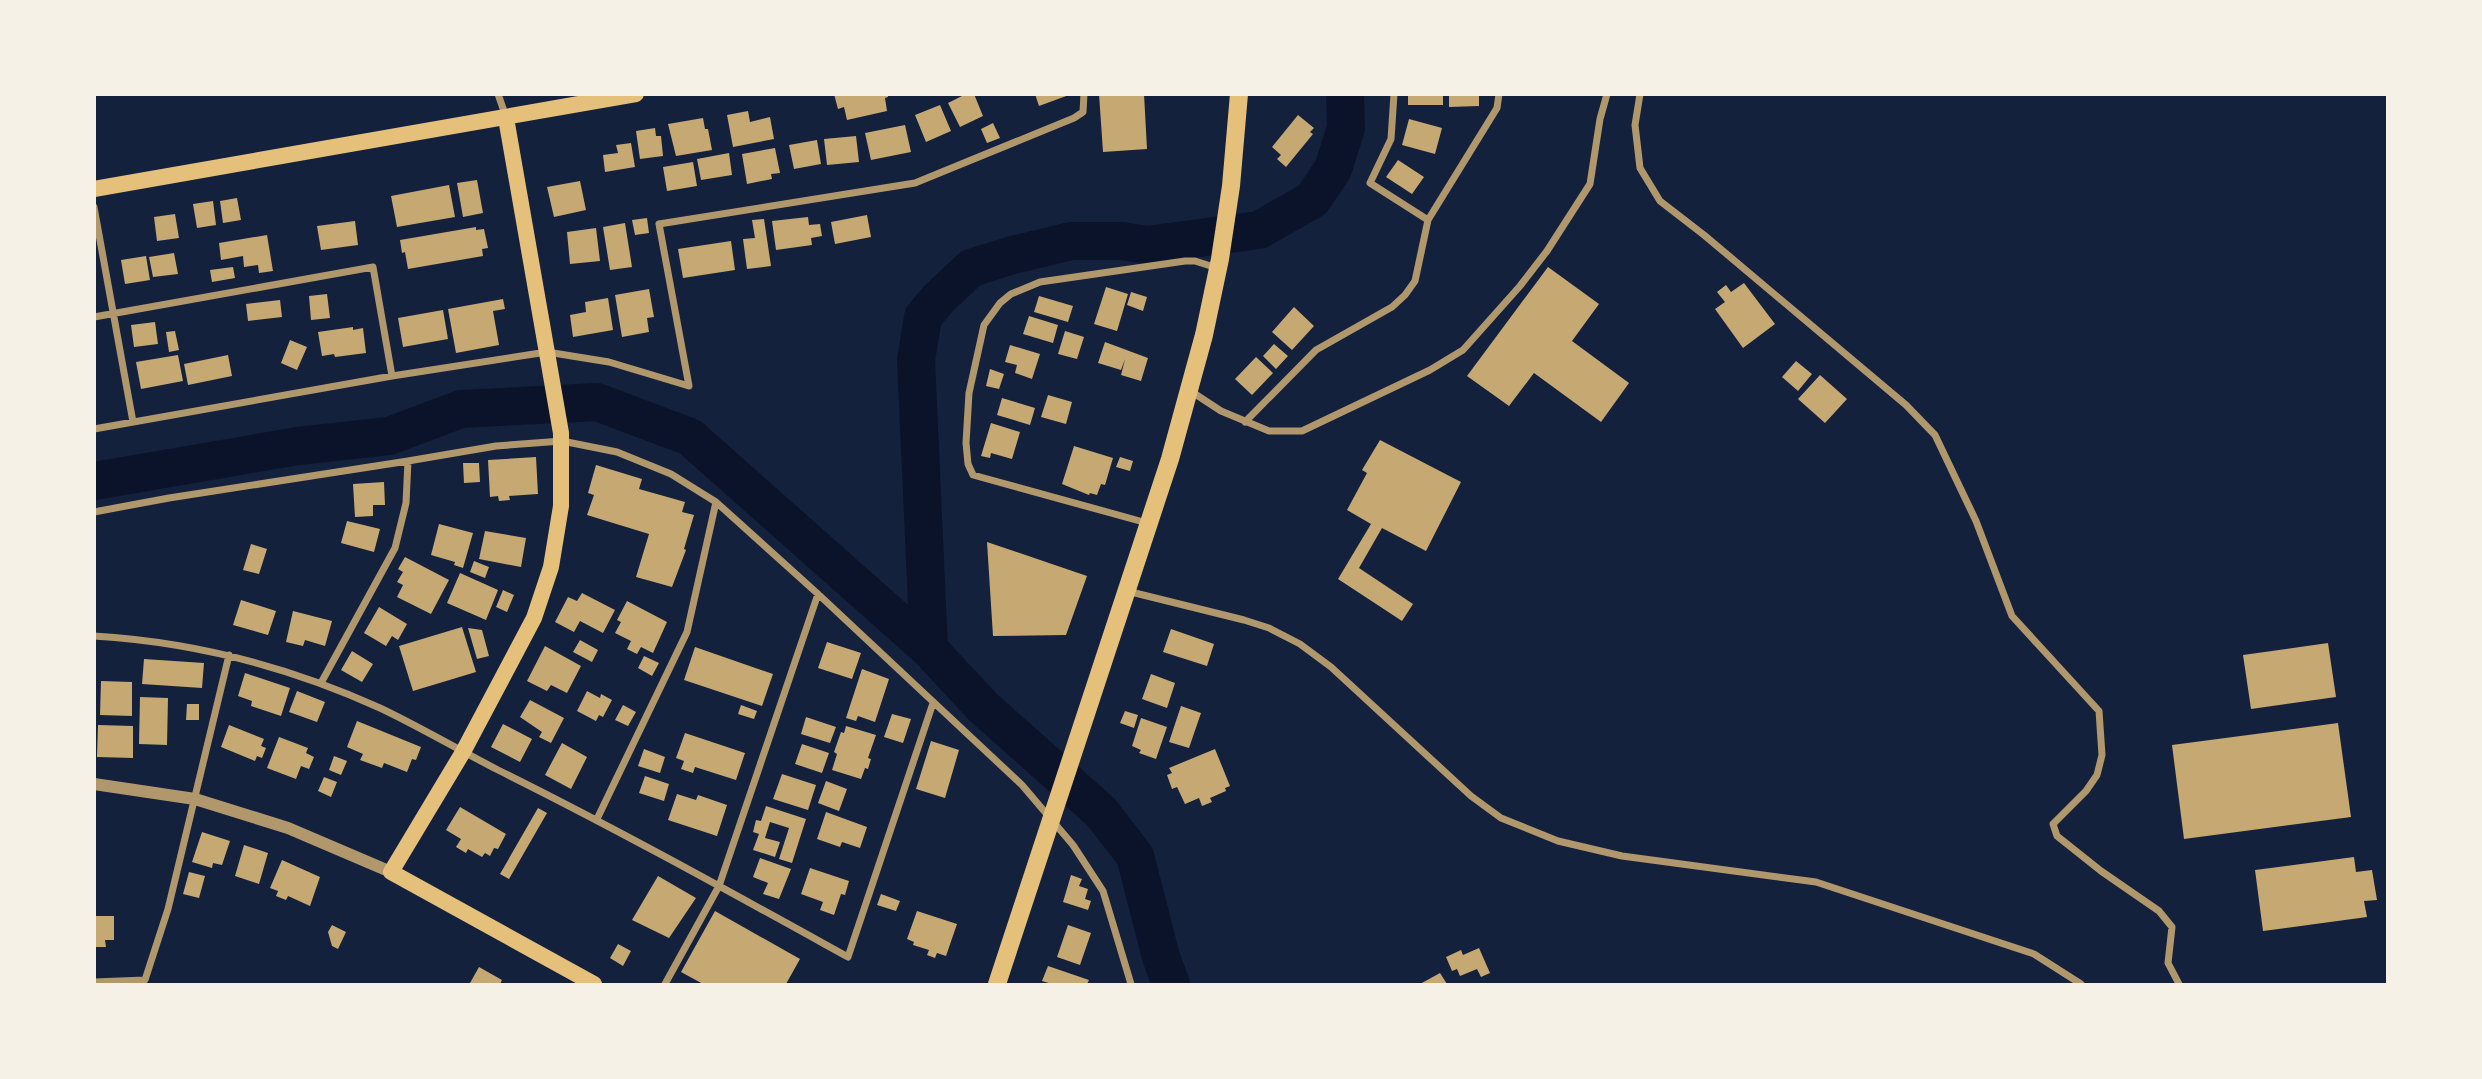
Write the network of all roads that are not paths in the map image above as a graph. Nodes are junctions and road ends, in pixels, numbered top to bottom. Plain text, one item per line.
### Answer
1 (498, 94) edge
2 (636, 94) edge
3 (1084, 94) edge
4 (1239, 94) edge
5 (1394, 94) edge
6 (1499, 94) edge
7 (1606, 94) edge
8 (1640, 94) edge
9 (506, 118) junction
10 (94, 189) edge
11 (94, 207) edge
12 (1428, 220) junction
13 (1219, 263) junction
14 (114, 313) junction
15 (94, 317) edge
16 (548, 359) junction
17 (392, 376) junction
18 (1189, 389) junction
19 (133, 422) junction
20 (1245, 422) junction
21 (94, 429) edge
22 (561, 437) junction
23 (408, 461) junction
24 (716, 502) junction
25 (94, 512) edge
26 (1149, 523) junction
27 (1127, 591) junction
28 (818, 594) junction
29 (94, 636) edge
30 (229, 654) junction
31 (321, 683) junction
32 (933, 703) junction
33 (463, 752) junction
34 (94, 784) edge
35 (195, 799) junction
36 (1053, 813) junction
37 (597, 819) junction
38 (391, 872) junction
39 (719, 886) junction
40 (94, 982) edge
41 (594, 985) edge
42 (665, 985) edge
43 (997, 985) edge
44 (1131, 985) edge
45 (2081, 985) edge
46 (2179, 985) edge

1 - 9 street
2 - 9 main road
3 - 16 street
4 - 13 highway
5 - 12 street
6 - 12 street
7 - 20 street
8 - 46 street
9 - 10 main road
9 - 16 main road
11 - 14 street
12 - 20 street
13 - 18 highway
13 - 26 street
14 - 15 street
14 - 17 street
14 - 19 street
16 - 17 street
16 - 22 main road
17 - 19 street
18 - 20 street
18 - 26 highway
19 - 21 street
22 - 23 street
22 - 24 street
22 - 33 main road
23 - 25 street
23 - 31 street
24 - 28 street
24 - 37 street
26 - 27 highway
27 - 36 highway
27 - 45 street
28 - 32 street
28 - 39 street
29 - 30 street
30 - 31 street
30 - 35 street
31 - 33 street
32 - 36 street
32 - 39 street
33 - 37 street
33 - 38 main road
34 - 35 street
35 - 38 street
35 - 40 street
36 - 43 highway
36 - 44 street
37 - 39 street
38 - 41 main road
39 - 42 street

